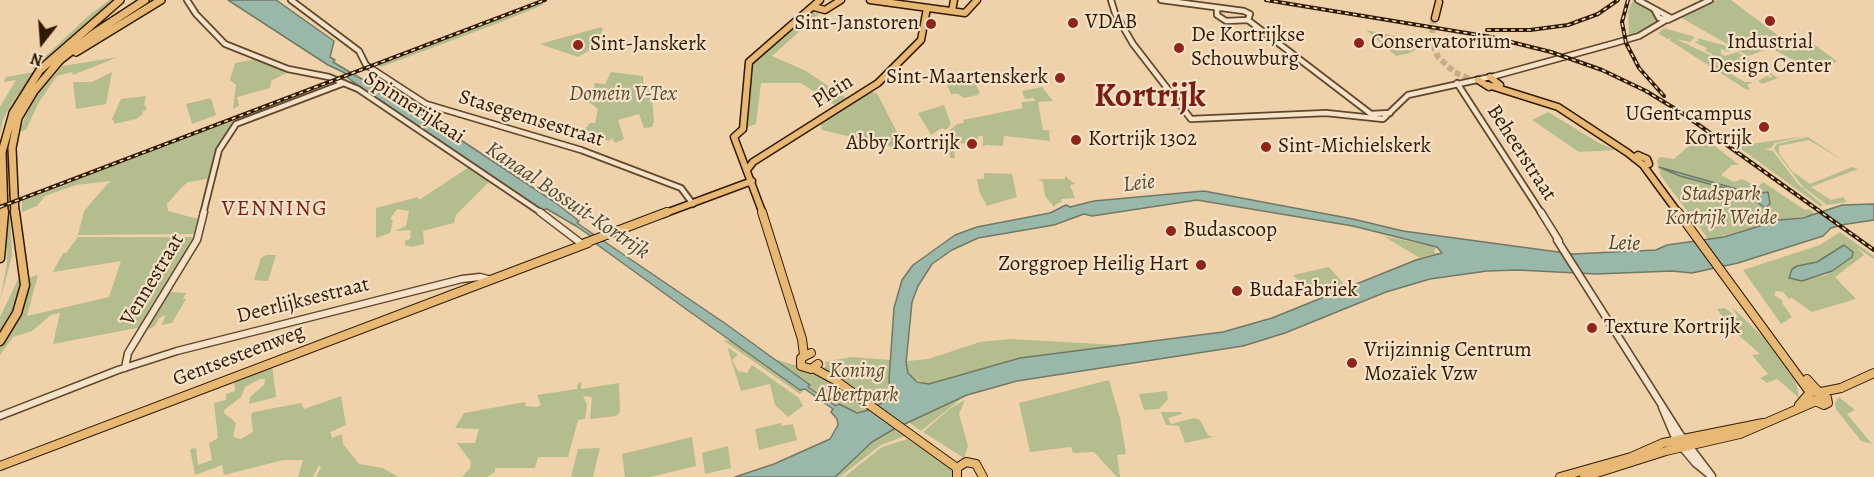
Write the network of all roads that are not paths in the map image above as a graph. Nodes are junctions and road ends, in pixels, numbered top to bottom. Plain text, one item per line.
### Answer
1 (120, 0) edge
2 (138, 0) edge
3 (146, 0) edge
4 (163, 0) edge
5 (187, 0) edge
6 (291, 0) edge
7 (820, 0) edge
8 (870, 0) edge
9 (954, 0) edge
10 (977, 0) edge
11 (1111, 0) edge
12 (1161, 0) edge
13 (1638, 0) edge
14 (1710, 0) edge
15 (1436, 1) edge
16 (838, 2) edge
17 (814, 7) junction
18 (927, 8) junction
19 (1220, 8) junction
20 (952, 11) junction
21 (1665, 16) junction
22 (1434, 18) tunnel mouth
23 (1248, 20) junction
24 (64, 59) junction
25 (50, 62) junction
26 (42, 76) junction
27 (1478, 80) junction
28 (1488, 82) junction
29 (344, 83) junction
30 (1457, 83) junction
31 (1552, 104) junction
32 (1390, 113) junction
33 (1370, 116) junction
34 (747, 170) junction
35 (1516, 175) joint
36 (752, 182) junction
37 (1523, 186) joint
38 (693, 204) junction
39 (585, 244) junction
40 (0, 258) edge
41 (490, 280) junction
42 (1747, 301) junction
43 (0, 341) edge
44 (808, 354) junction
45 (816, 366) junction
46 (125, 368) junction
47 (1874, 373) edge
48 (1814, 394) junction
49 (1814, 402) junction
50 (1796, 408) junction
51 (0, 416) edge
52 (1683, 444) junction
53 (0, 466) edge
54 (958, 469) edge
55 (981, 476) edge
56 (1713, 476) edge
57 (1560, 477) edge
58 (1584, 477) edge

1 - 25 highway
2 - 25 highway
3 - 24 highway
4 - 24 highway
5 - 29 street, Spinnerijkaai
6 - 38 street, Stasegemsestraat
7 - 17 main road
8 - 18 main road
9 - 20 main road
10 - 20 main road
11 - 33 street
12 - 19 street
13 - 21 street
14 - 21 street
15 - 22 main road
16 - 17 main road
17 - 34 main road
18 - 20 main road
18 - 34 main road, Plein
19 - 23 street
19 - 23 street
21 - 28 street
23 - 33 street
24 - 26 highway
25 - 26 highway
26 - 40 highway
26 - 43 highway
27 - 28 street
27 - 30 street
27 - 31 main road
28 - 31 main road
29 - 39 street, Spinnerijkaai
29 - 46 street, Vennestraat
30 - 32 street
30 - 35 street, Beheerstraat
31 - 42 main road
32 - 33 street
32 - 33 street
34 - 36 main road
35 - 37 street, Beheerstraat
36 - 38 main road, Gentsesteenweg
36 - 44 main road
37 - 52 street, Beheerstraat
38 - 39 main road, Gentsesteenweg
39 - 41 main road, Gentsesteenweg
41 - 46 street, Deerlijksestraat
41 - 53 main road, Gentsesteenweg
42 - 48 main road
42 - 48 main road
44 - 45 main road
44 - 45 main road
45 - 54 main road
46 - 51 street, Deerlijksestraat
47 - 48 main road
48 - 49 main road
48 - 49 main road
48 - 50 main road
49 - 50 main road
50 - 52 main road
52 - 56 street
52 - 57 main road
52 - 58 main road
54 - 55 main road

